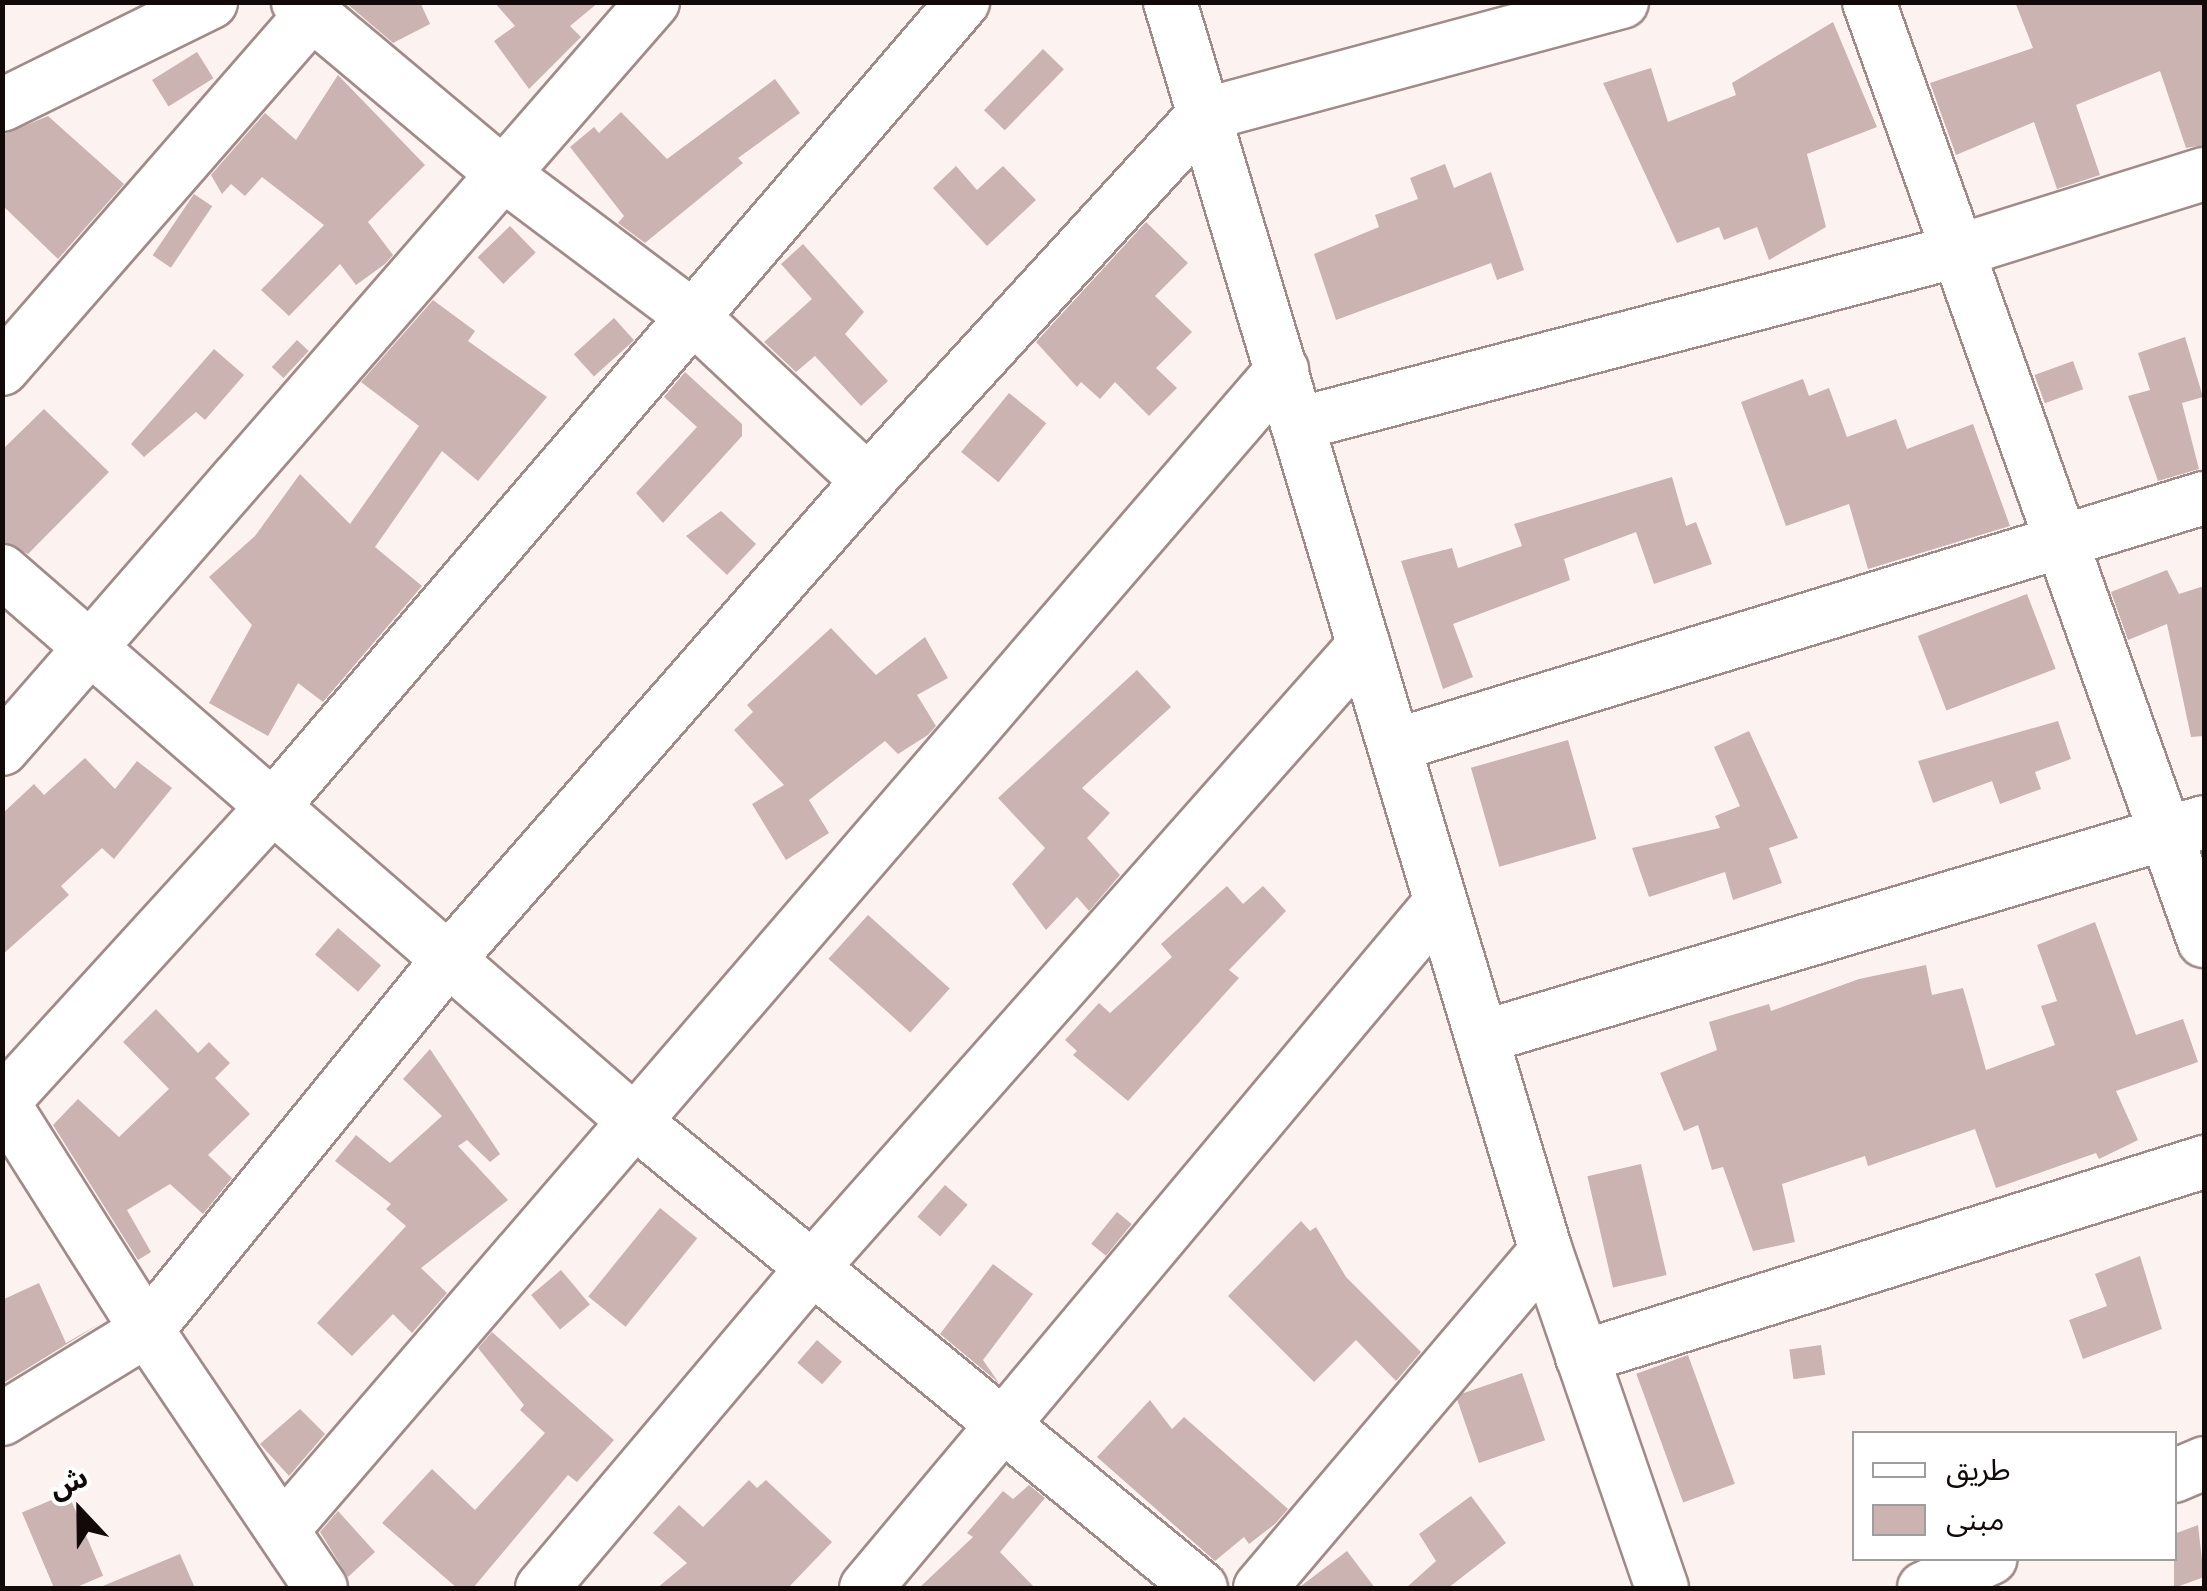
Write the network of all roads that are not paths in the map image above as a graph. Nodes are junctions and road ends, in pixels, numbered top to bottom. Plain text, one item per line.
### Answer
1 (211, 2) edge
2 (654, 2) edge
3 (963, 2) edge
4 (1170, 2) edge
5 (1622, 2) edge
6 (1869, 2) edge
7 (305, 8) edge
8 (2, 104) edge
9 (1203, 115) junction
10 (504, 174) junction
11 (2204, 174) edge
12 (1958, 251) junction
13 (691, 315) junction
14 (2, 368) edge
15 (1282, 370) junction
16 (1298, 424) junction
17 (868, 480) junction
18 (2204, 498) edge
19 (2061, 540) junction
20 (2, 571) edge
21 (1364, 645) junction
22 (90, 648) junction
23 (1396, 744) junction
24 (2, 749) edge
25 (275, 804) junction
26 (2186, 827) edge
27 (1440, 903) junction
28 (2204, 942) edge
29 (448, 960) junction
30 (1482, 1037) junction
31 (3, 1102) edge
32 (632, 1120) junction
33 (2204, 1162) edge
34 (1546, 1251) junction
35 (812, 1268) junction
36 (146, 1330) junction
37 (1582, 1357) junction
38 (2, 1418) edge
39 (1007, 1424) junction
40 (2204, 1463) edge
41 (2177, 1475) edge
42 (284, 1528) junction
43 (1984, 1561) edge
44 (313, 1586) edge
45 (1659, 1586) edge
46 (542, 1588) edge
47 (866, 1588) edge
48 (1201, 1588) edge
49 (1260, 1588) edge
50 (1924, 1588) edge

1 - 8 street
2 - 10 street
3 - 13 street
4 - 9 street
5 - 9 street
6 - 12 street
7 - 10 street
7 - 14 street
9 - 15 street
9 - 17 street
10 - 13 street
10 - 22 street
11 - 12 street
12 - 16 street
12 - 19 street
13 - 17 street
13 - 25 street
15 - 16 street
15 - 32 street
16 - 21 street
17 - 29 street
18 - 19 street
19 - 23 street
19 - 26 street
20 - 22 street
21 - 23 street
21 - 35 street
22 - 24 street
22 - 25 street
23 - 27 street
25 - 29 street
25 - 31 street
26 - 28 street
26 - 30 street
27 - 30 street
27 - 39 street
29 - 32 street
29 - 36 street
30 - 34 street
31 - 36 street
32 - 35 street
32 - 42 street
33 - 37 street
34 - 37 street
34 - 49 street
35 - 39 street
35 - 46 street
36 - 38 street
36 - 42 street
37 - 45 street
39 - 47 street
39 - 48 street
40 - 41 street
42 - 44 street
43 - 50 street

